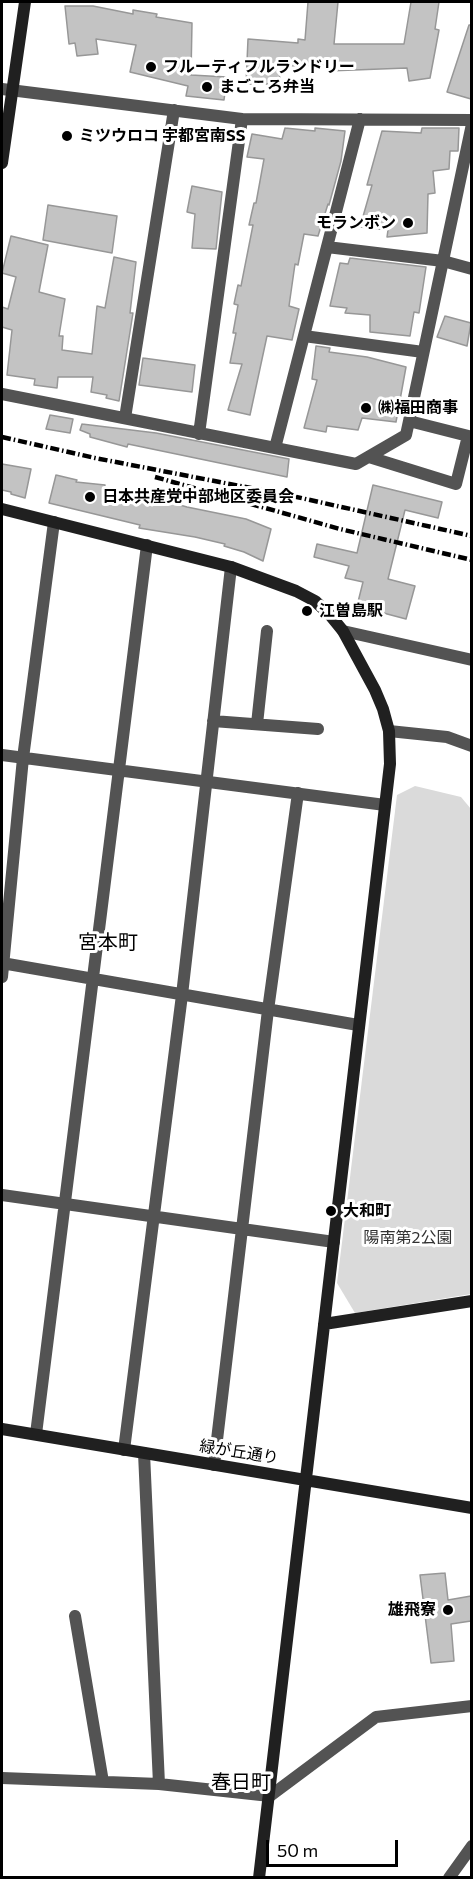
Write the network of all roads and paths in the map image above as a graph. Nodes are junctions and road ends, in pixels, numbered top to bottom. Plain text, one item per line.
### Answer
1 (25, 2) edge
2 (7, 90) edge
3 (174, 110) junction
4 (242, 119) junction
5 (360, 119) junction
6 (471, 122) edge
7 (2, 163) edge
8 (327, 248) junction
9 (443, 261) junction
10 (471, 269) edge
11 (304, 336) junction
12 (423, 352) junction
13 (2, 394) edge
14 (125, 418) junction
15 (409, 421) junction
16 (199, 434) junction
17 (470, 437) edge
18 (275, 448) junction
19 (369, 457) junction
20 (2, 509) edge
21 (54, 522) junction
22 (147, 545) junction
23 (231, 567) junction
24 (267, 631) dead end
25 (343, 631) junction
26 (471, 660) edge
27 (213, 721) junction
28 (257, 724) junction
29 (318, 729) dead end
30 (389, 731) junction
31 (471, 746) edge
32 (2, 755) edge
33 (23, 758) junction
34 (119, 770) junction
35 (206, 781) junction
36 (298, 793) junction
37 (385, 805) junction
38 (2, 963) edge
39 (2, 977) edge
40 (94, 980) junction
41 (182, 995) junction
42 (267, 1010) junction
43 (358, 1025) junction
44 (2, 1195) edge
45 (66, 1204) junction
46 (154, 1217) junction
47 (243, 1229) junction
48 (334, 1242) junction
49 (471, 1301) edge
50 (324, 1324) junction
51 (2, 1429) edge
52 (36, 1434) junction
53 (124, 1450) junction
54 (144, 1453) junction
55 (213, 1465) junction
56 (305, 1480) junction
57 (471, 1508) edge
58 (75, 1616) dead end
59 (471, 1706) edge
60 (2, 1778) edge
61 (103, 1782) junction
62 (159, 1784) junction
63 (270, 1796) junction
64 (471, 1846) edge
65 (260, 1878) edge
66 (449, 1878) edge

1 - 2 street
2 - 3 street
2 - 7 street
3 - 4 street
3 - 14 street
4 - 5 street
4 - 16 street
5 - 6 street
5 - 8 street
6 - 9 street
8 - 9 street
8 - 11 street
9 - 10 street
9 - 12 street
11 - 12 street
11 - 18 street
12 - 15 street
13 - 14 street
14 - 16 street
15 - 17 street
15 - 19 street
16 - 18 street
17 - 19 street
18 - 19 street
20 - 21 street
21 - 22 street
21 - 33 street
22 - 23 street
22 - 34 street
23 - 25 street
23 - 27 street
24 - 28 street
25 - 26 street
25 - 30 street
27 - 28 street
27 - 35 street
28 - 29 street
30 - 31 street
30 - 37 street
32 - 33 street
33 - 34 street
33 - 38 street
34 - 35 street
34 - 40 street
35 - 36 street
35 - 41 street
36 - 37 street
36 - 42 street
37 - 43 street
38 - 39 street
38 - 40 street
40 - 41 street
40 - 45 street
41 - 42 street
41 - 46 street
42 - 43 street
42 - 47 street
43 - 48 street
44 - 45 street
45 - 46 street
45 - 52 street
46 - 47 street
46 - 53 street
47 - 48 street
47 - 55 street
48 - 50 street
49 - 50 street
50 - 56 street
51 - 52 street, 緑が丘通り
52 - 53 street, 緑が丘通り
53 - 54 street, 緑が丘通り
54 - 55 street, 緑が丘通り
54 - 62 street
55 - 56 street, 緑が丘通り
56 - 57 street, 緑が丘通り
56 - 63 street
58 - 61 street
59 - 63 street
60 - 61 street
61 - 62 street
62 - 63 street
63 - 65 street
64 - 66 street

